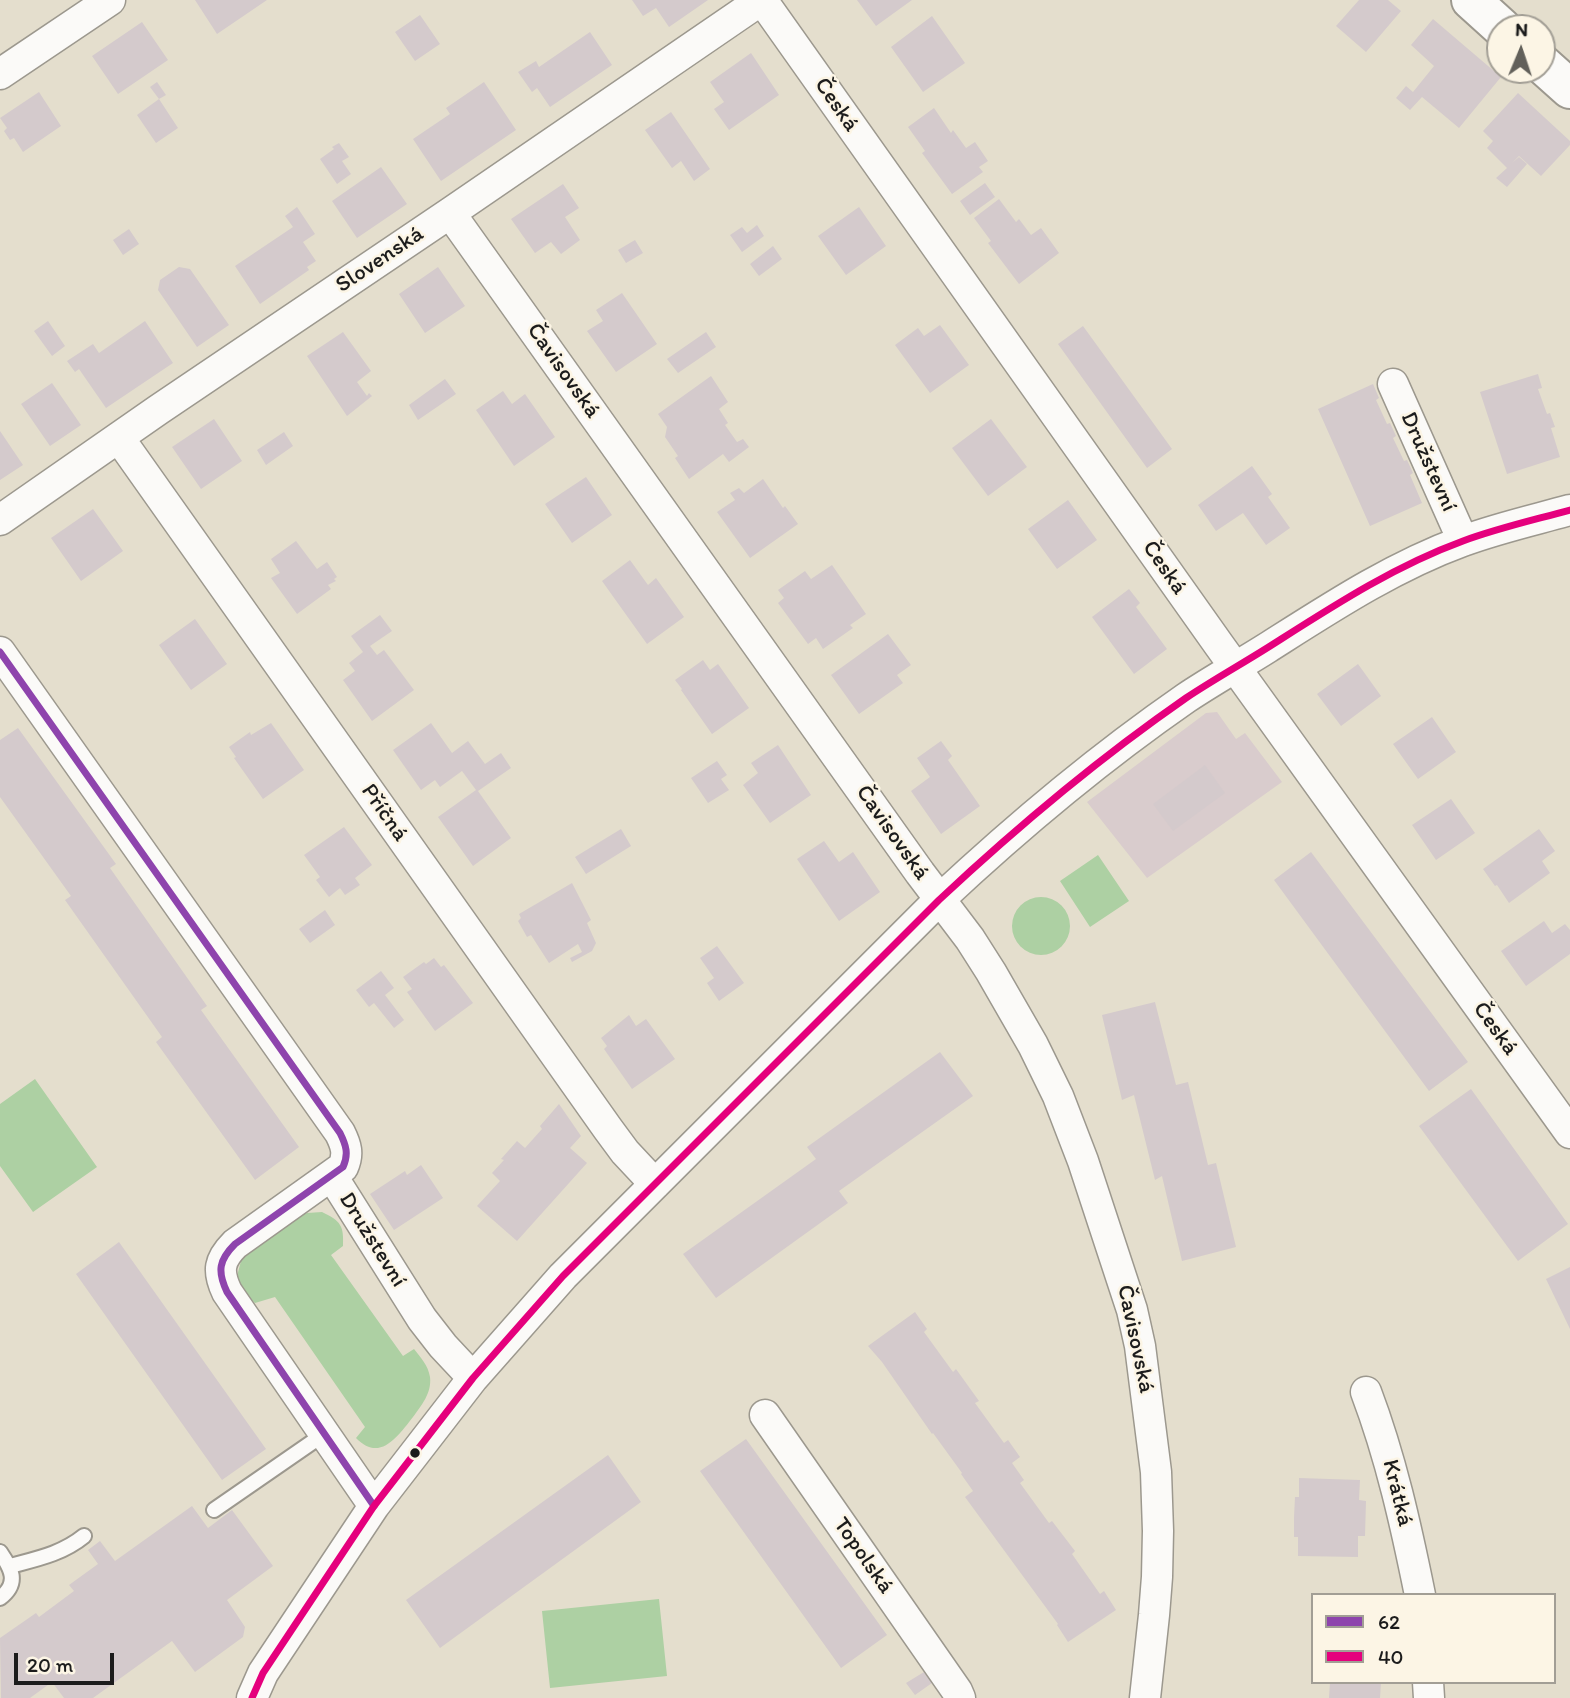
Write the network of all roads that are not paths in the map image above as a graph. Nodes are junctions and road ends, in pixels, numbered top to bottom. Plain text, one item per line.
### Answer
1 (110, 0) edge
2 (761, 0) edge
3 (1471, 0) edge
4 (1486, 14) edge
5 (0, 74) edge
6 (1556, 76) edge
7 (1570, 89) edge
8 (450, 213) junction
9 (1393, 384) dead end
10 (119, 438) junction
11 (1570, 510) edge
12 (0, 520) edge
13 (1463, 541) junction
14 (0, 652) edge
15 (1235, 667) junction
16 (939, 900) junction
17 (1570, 1133) edge
18 (332, 1176) junction
19 (655, 1184) junction
20 (473, 1378) junction
21 (1366, 1392) dead end
22 (765, 1415) dead end
23 (324, 1434) junction
24 (374, 1506) junction
25 (214, 1510) dead end
26 (84, 1536) dead end
27 (0, 1552) edge
28 (10, 1566) junction
29 (1420, 1593) edge
30 (0, 1598) edge
31 (252, 1698) edge
32 (960, 1698) edge
33 (1145, 1698) edge

1 - 5 street
2 - 8 street, Slovenská
2 - 15 street, Česká
3 - 4 street
6 - 7 street
8 - 10 street, Slovenská
8 - 16 street, Čavisovská
9 - 13 street, Družstevní
10 - 12 street, Slovenská
10 - 19 street, Příčná
11 - 13 street, Družstevní
13 - 15 street, Družstevní
14 - 18 street
15 - 16 street, Družstevní
15 - 17 street, Česká
16 - 19 street, Družstevní
16 - 33 street, Čavisovská
18 - 20 street, Družstevní
18 - 23 street, Družstevní
19 - 20 street, Družstevní
20 - 24 street, Družstevní
21 - 29 street, Krátká
22 - 32 street, Topolská
23 - 24 street, Družstevní
23 - 25 lane
24 - 31 street, Družstevní
26 - 28 lane
27 - 28 lane
28 - 30 lane

